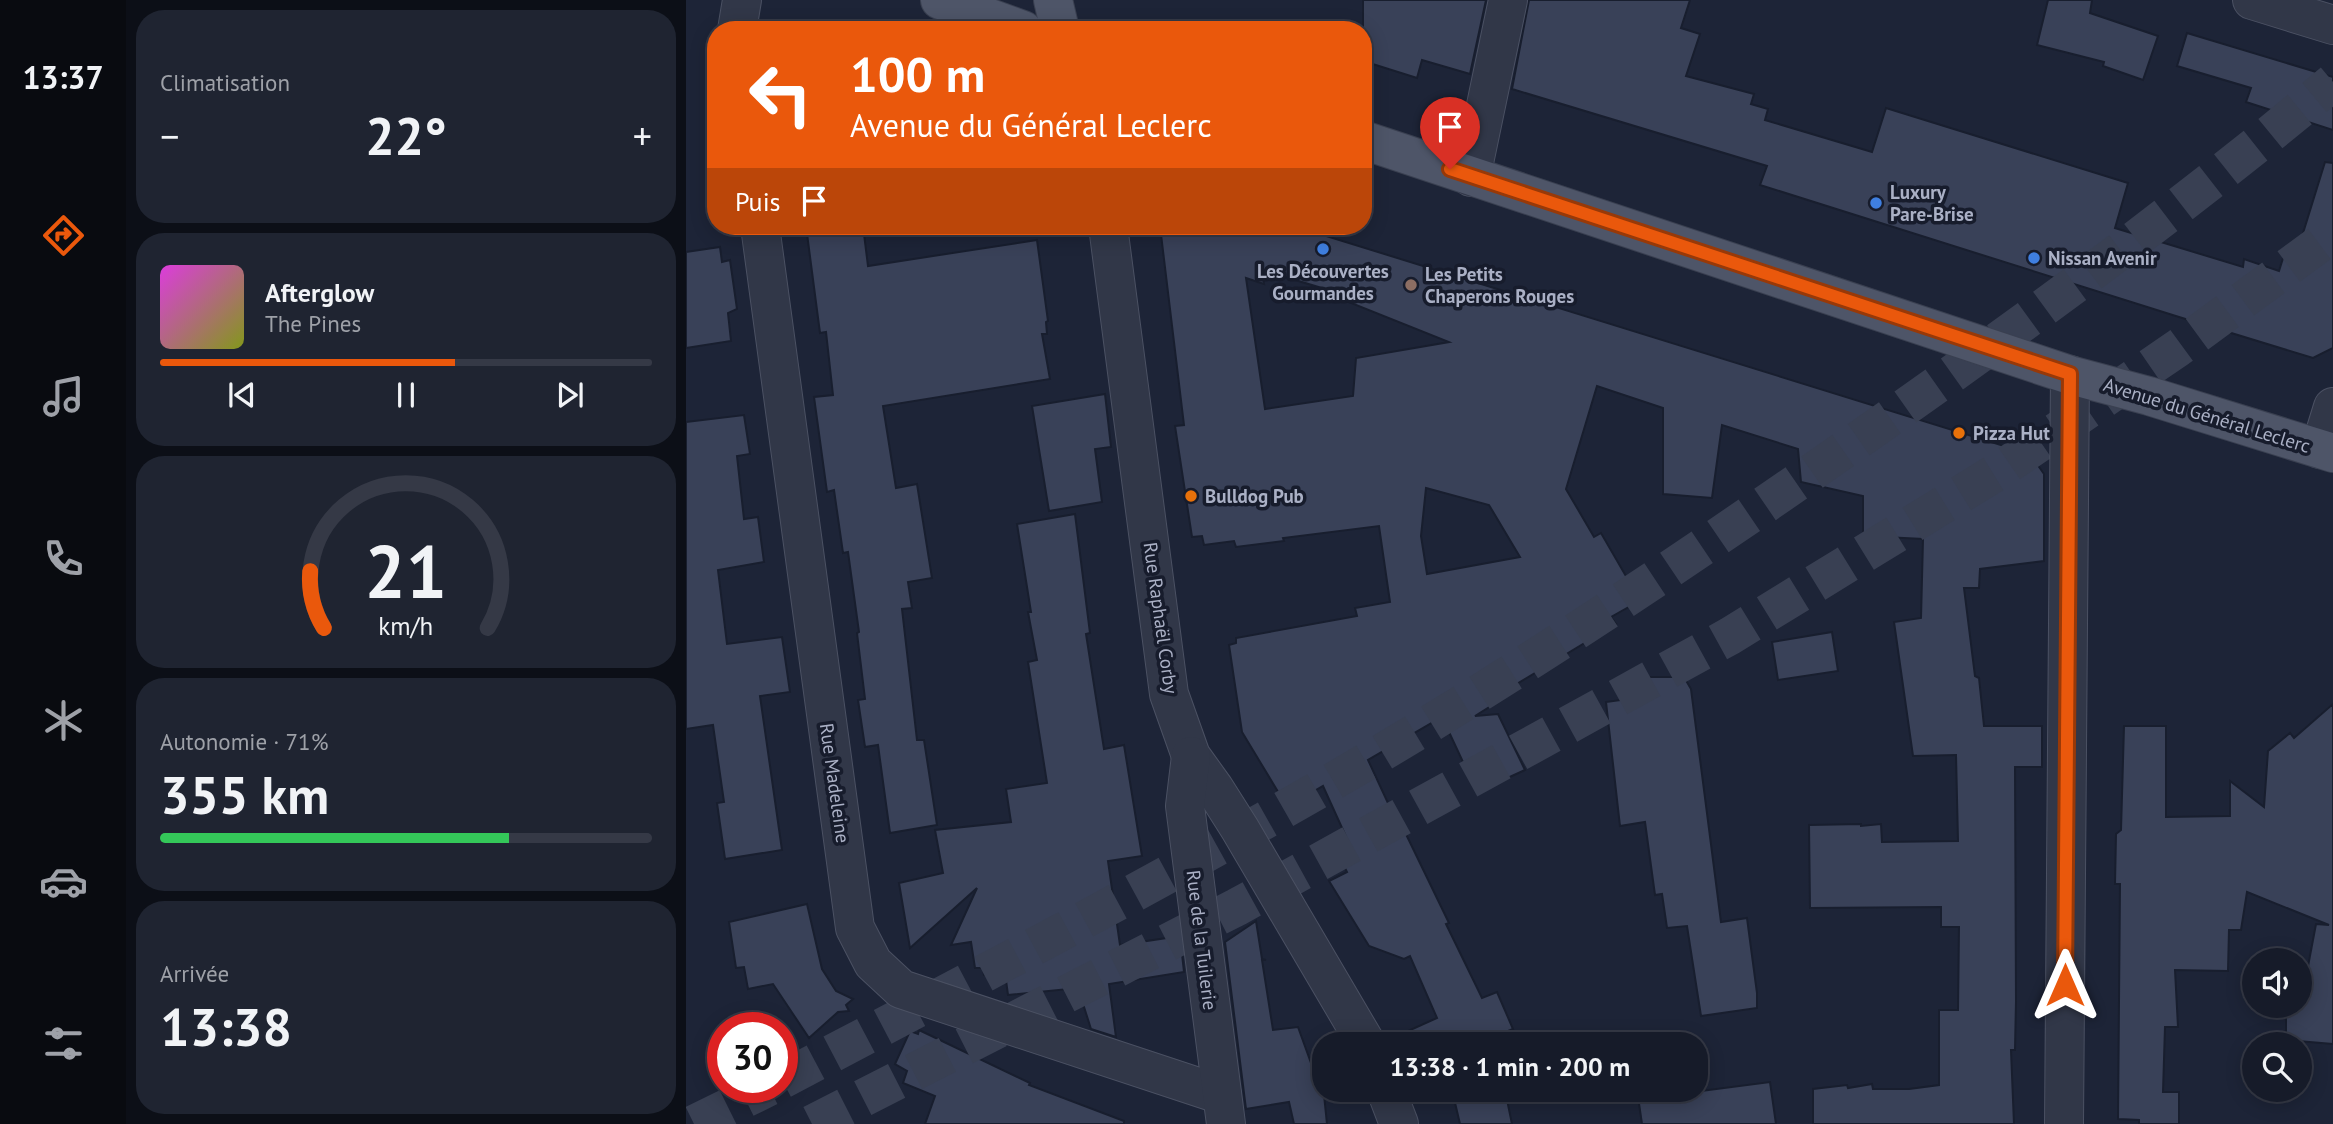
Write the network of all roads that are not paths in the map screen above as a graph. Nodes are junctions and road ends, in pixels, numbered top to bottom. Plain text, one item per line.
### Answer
1 (742, 0) edge
2 (940, 0) edge
3 (1053, 0) edge
4 (1507, 0) edge
5 (2252, 0) edge
6 (738, 21) edge
7 (998, 21) edge
8 (1058, 21) edge
9 (2333, 25) edge
10 (1372, 143) edge
11 (1471, 177) junction
12 (761, 235) edge
13 (1109, 235) edge
14 (2070, 374) junction
15 (2333, 407) edge
16 (2326, 451) edge
17 (1191, 756) junction
18 (1359, 1032) edge
19 (1391, 1102) edge
20 (1224, 1110) edge
21 (1399, 1124) edge
22 (2064, 1124) edge

1 - 6 street
2 - 7 main road
3 - 8 main road
4 - 11 street
5 - 9 street
10 - 11 main road, Avenue du Général Leclerc
11 - 14 main road, Avenue du Général Leclerc
12 - 20 street, Rue Madeleine
13 - 17 street, Rue Raphaël Corby
14 - 16 main road, Avenue du Général Leclerc
14 - 22 street
15 - 16 street
17 - 18 street, Rue Raphaël Corby
17 - 20 street, Rue de la Tuilerie
19 - 21 street

